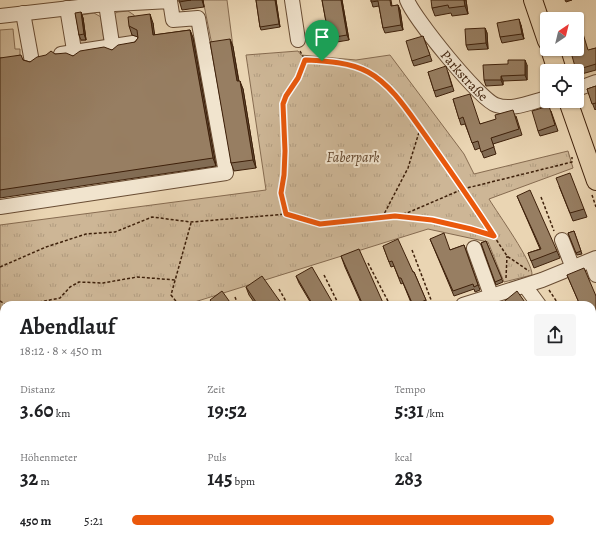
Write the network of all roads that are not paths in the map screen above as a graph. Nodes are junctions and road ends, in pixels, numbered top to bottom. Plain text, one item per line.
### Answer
1 (292, 0) edge
2 (407, 0) edge
3 (533, 0) edge
4 (106, 4) junction
5 (67, 8) junction
6 (23, 14) junction
7 (0, 16) edge
8 (540, 20) edge
9 (298, 40) dead end
10 (133, 43) edge
11 (113, 48) junction
12 (35, 59) edge
13 (596, 82) edge
14 (584, 86) edge
15 (540, 100) edge
16 (570, 108) edge
17 (596, 181) edge
18 (0, 207) edge
19 (562, 240) road end
20 (474, 248) dead end
21 (593, 260) edge
22 (573, 268) junction
23 (596, 275) edge
24 (525, 286) junction
25 (491, 295) junction
26 (474, 301) edge
27 (536, 301) edge

1 - 9 street
2 - 15 street, Parkstraße
3 - 8 main road
4 - 5 street
4 - 11 street
4 - 18 street
5 - 6 street
5 - 11 street
6 - 7 street
6 - 12 street
10 - 11 street
13 - 14 street
16 - 17 main road
19 - 22 street
20 - 25 street
21 - 22 street
21 - 23 street
22 - 24 street
24 - 25 street
24 - 27 street
25 - 26 street

